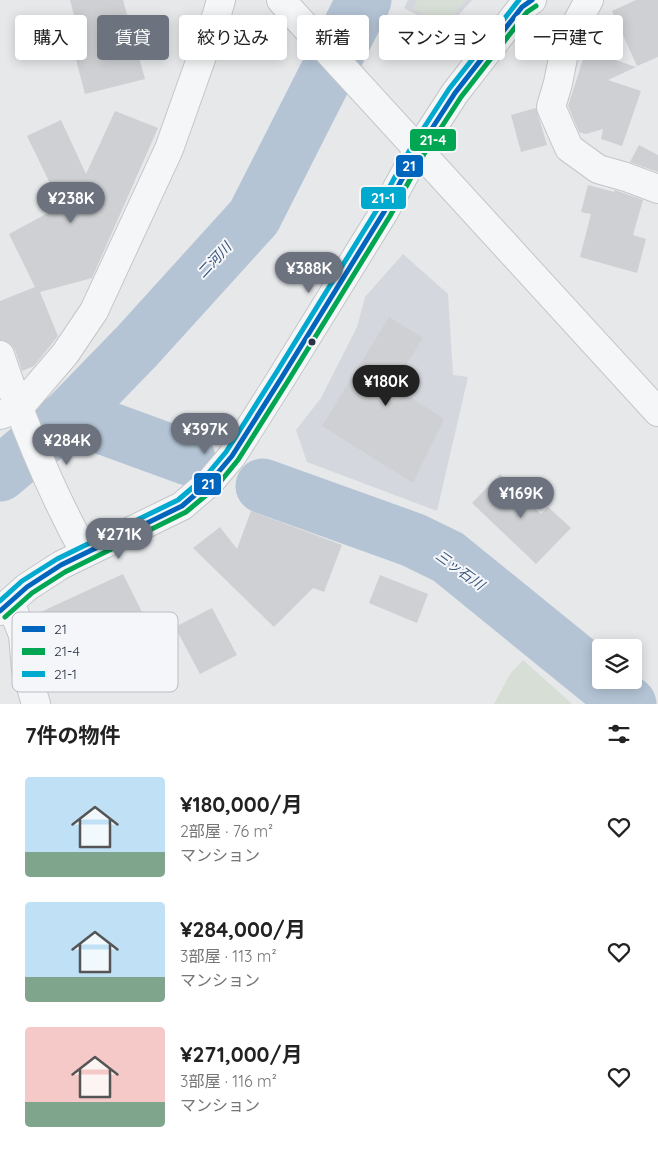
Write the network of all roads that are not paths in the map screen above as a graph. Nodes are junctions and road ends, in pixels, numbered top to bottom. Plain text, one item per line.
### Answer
1 (221, 0) edge
2 (281, 0) edge
3 (532, 0) edge
4 (590, 0) edge
5 (418, 150) junction
6 (658, 189) edge
7 (0, 355) edge
8 (658, 412) edge
9 (14, 415) edge
10 (85, 553) junction
11 (5, 607) edge
12 (12, 618) edge
13 (32, 692) edge
14 (36, 704) edge

1 - 9 street
2 - 5 street
3 - 5 street
4 - 6 street
5 - 8 street
5 - 10 street
7 - 9 street
9 - 10 street
10 - 11 street
11 - 12 street
13 - 14 street

